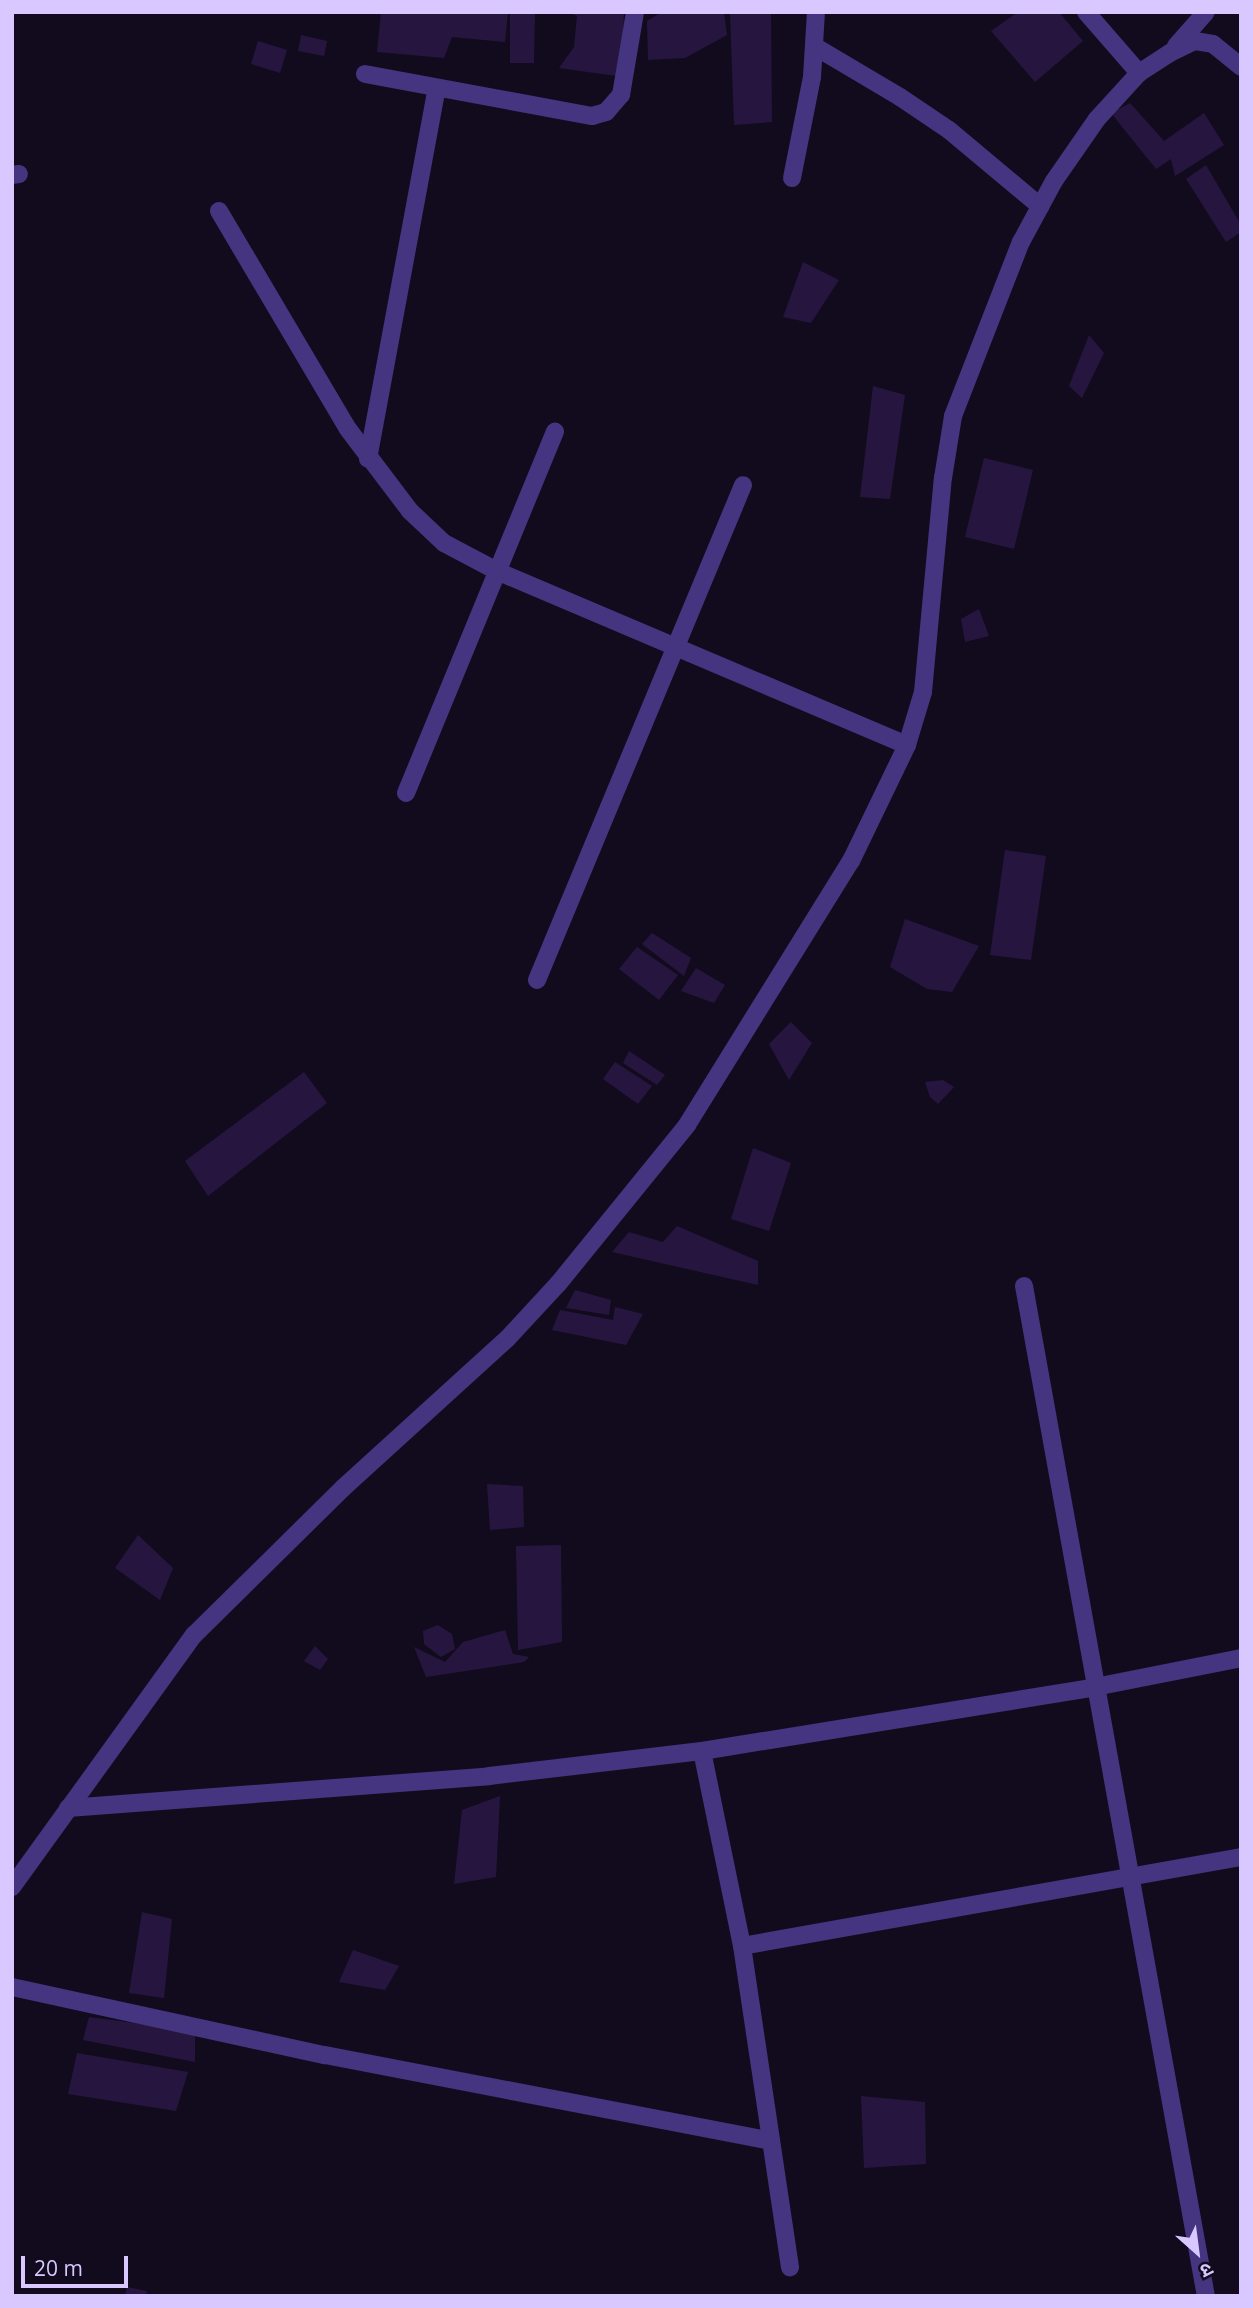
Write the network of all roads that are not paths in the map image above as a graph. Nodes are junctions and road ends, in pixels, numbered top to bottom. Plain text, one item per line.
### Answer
1 (635, 12) edge
2 (816, 12) edge
3 (1086, 12) edge
4 (1206, 12) edge
5 (814, 46) junction
6 (1170, 53) junction
7 (1241, 67) edge
8 (1139, 73) junction
9 (365, 74) dead end
10 (437, 88) junction
11 (792, 178) dead end
12 (1040, 206) junction
13 (219, 211) dead end
14 (555, 432) dead end
15 (368, 459) junction
16 (743, 485) dead end
17 (499, 572) junction
18 (677, 649) junction
19 (907, 744) junction
20 (406, 793) dead end
21 (537, 980) dead end
22 (1024, 1286) dead end
23 (1241, 1658) edge
24 (1095, 1687) junction
25 (702, 1751) junction
26 (68, 1808) junction
27 (1241, 1857) edge
28 (1130, 1878) junction
29 (12, 1887) edge
30 (742, 1946) junction
31 (12, 1987) edge
32 (771, 2141) junction
33 (790, 2267) dead end
34 (1206, 2296) edge

1 - 10 street
2 - 5 street
3 - 8 street
4 - 6 street
5 - 11 street
5 - 12 street
6 - 7 street
6 - 8 street
8 - 12 street
9 - 10 street
10 - 15 street
12 - 19 street
13 - 15 street
14 - 17 street
15 - 17 street
16 - 18 street
17 - 18 street
17 - 20 street
18 - 19 street
18 - 21 street
19 - 26 street
22 - 24 street
23 - 24 street
24 - 25 street
24 - 28 street
25 - 26 street
25 - 30 street
26 - 29 street
27 - 28 street
28 - 30 street
28 - 34 street
30 - 32 street
31 - 32 street
32 - 33 street

